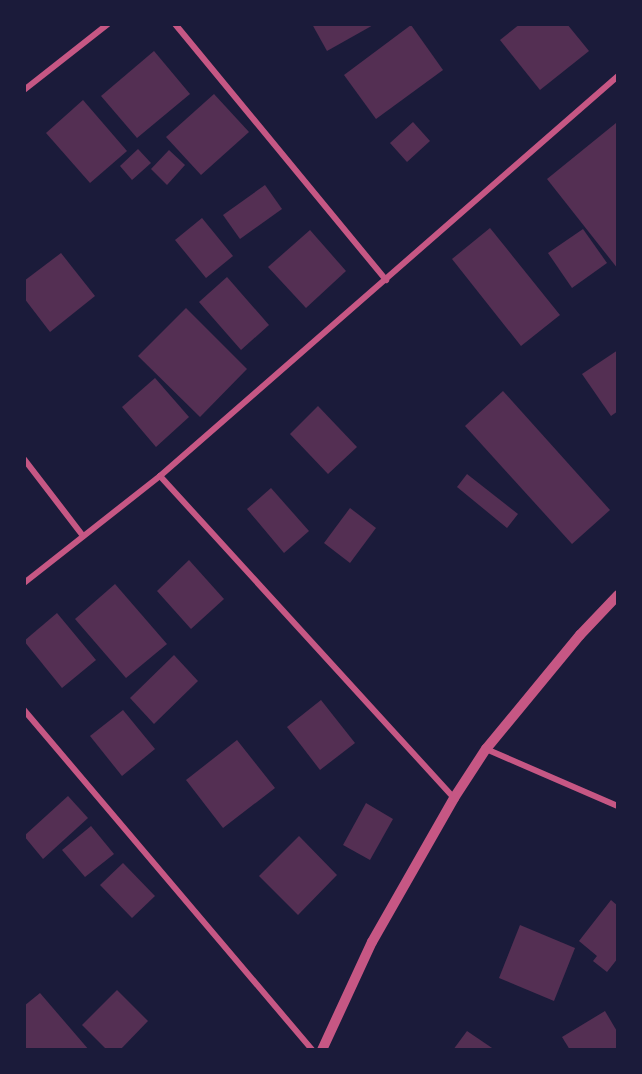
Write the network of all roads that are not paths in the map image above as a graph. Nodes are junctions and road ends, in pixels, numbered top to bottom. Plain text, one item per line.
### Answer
1 (108, 24) edge
2 (175, 24) edge
3 (618, 76) edge
4 (24, 90) edge
5 (387, 280) junction
6 (24, 459) edge
7 (159, 476) junction
8 (83, 536) junction
9 (24, 583) edge
10 (618, 595) edge
11 (24, 710) edge
12 (486, 749) junction
13 (454, 798) junction
14 (618, 806) edge
15 (312, 1050) edge
16 (322, 1050) edge

1 - 4 street
2 - 5 street
3 - 5 street
5 - 7 street
6 - 8 street
7 - 8 street
7 - 13 street
8 - 9 street
10 - 12 street
11 - 15 street
12 - 13 street
12 - 14 street
13 - 16 street

